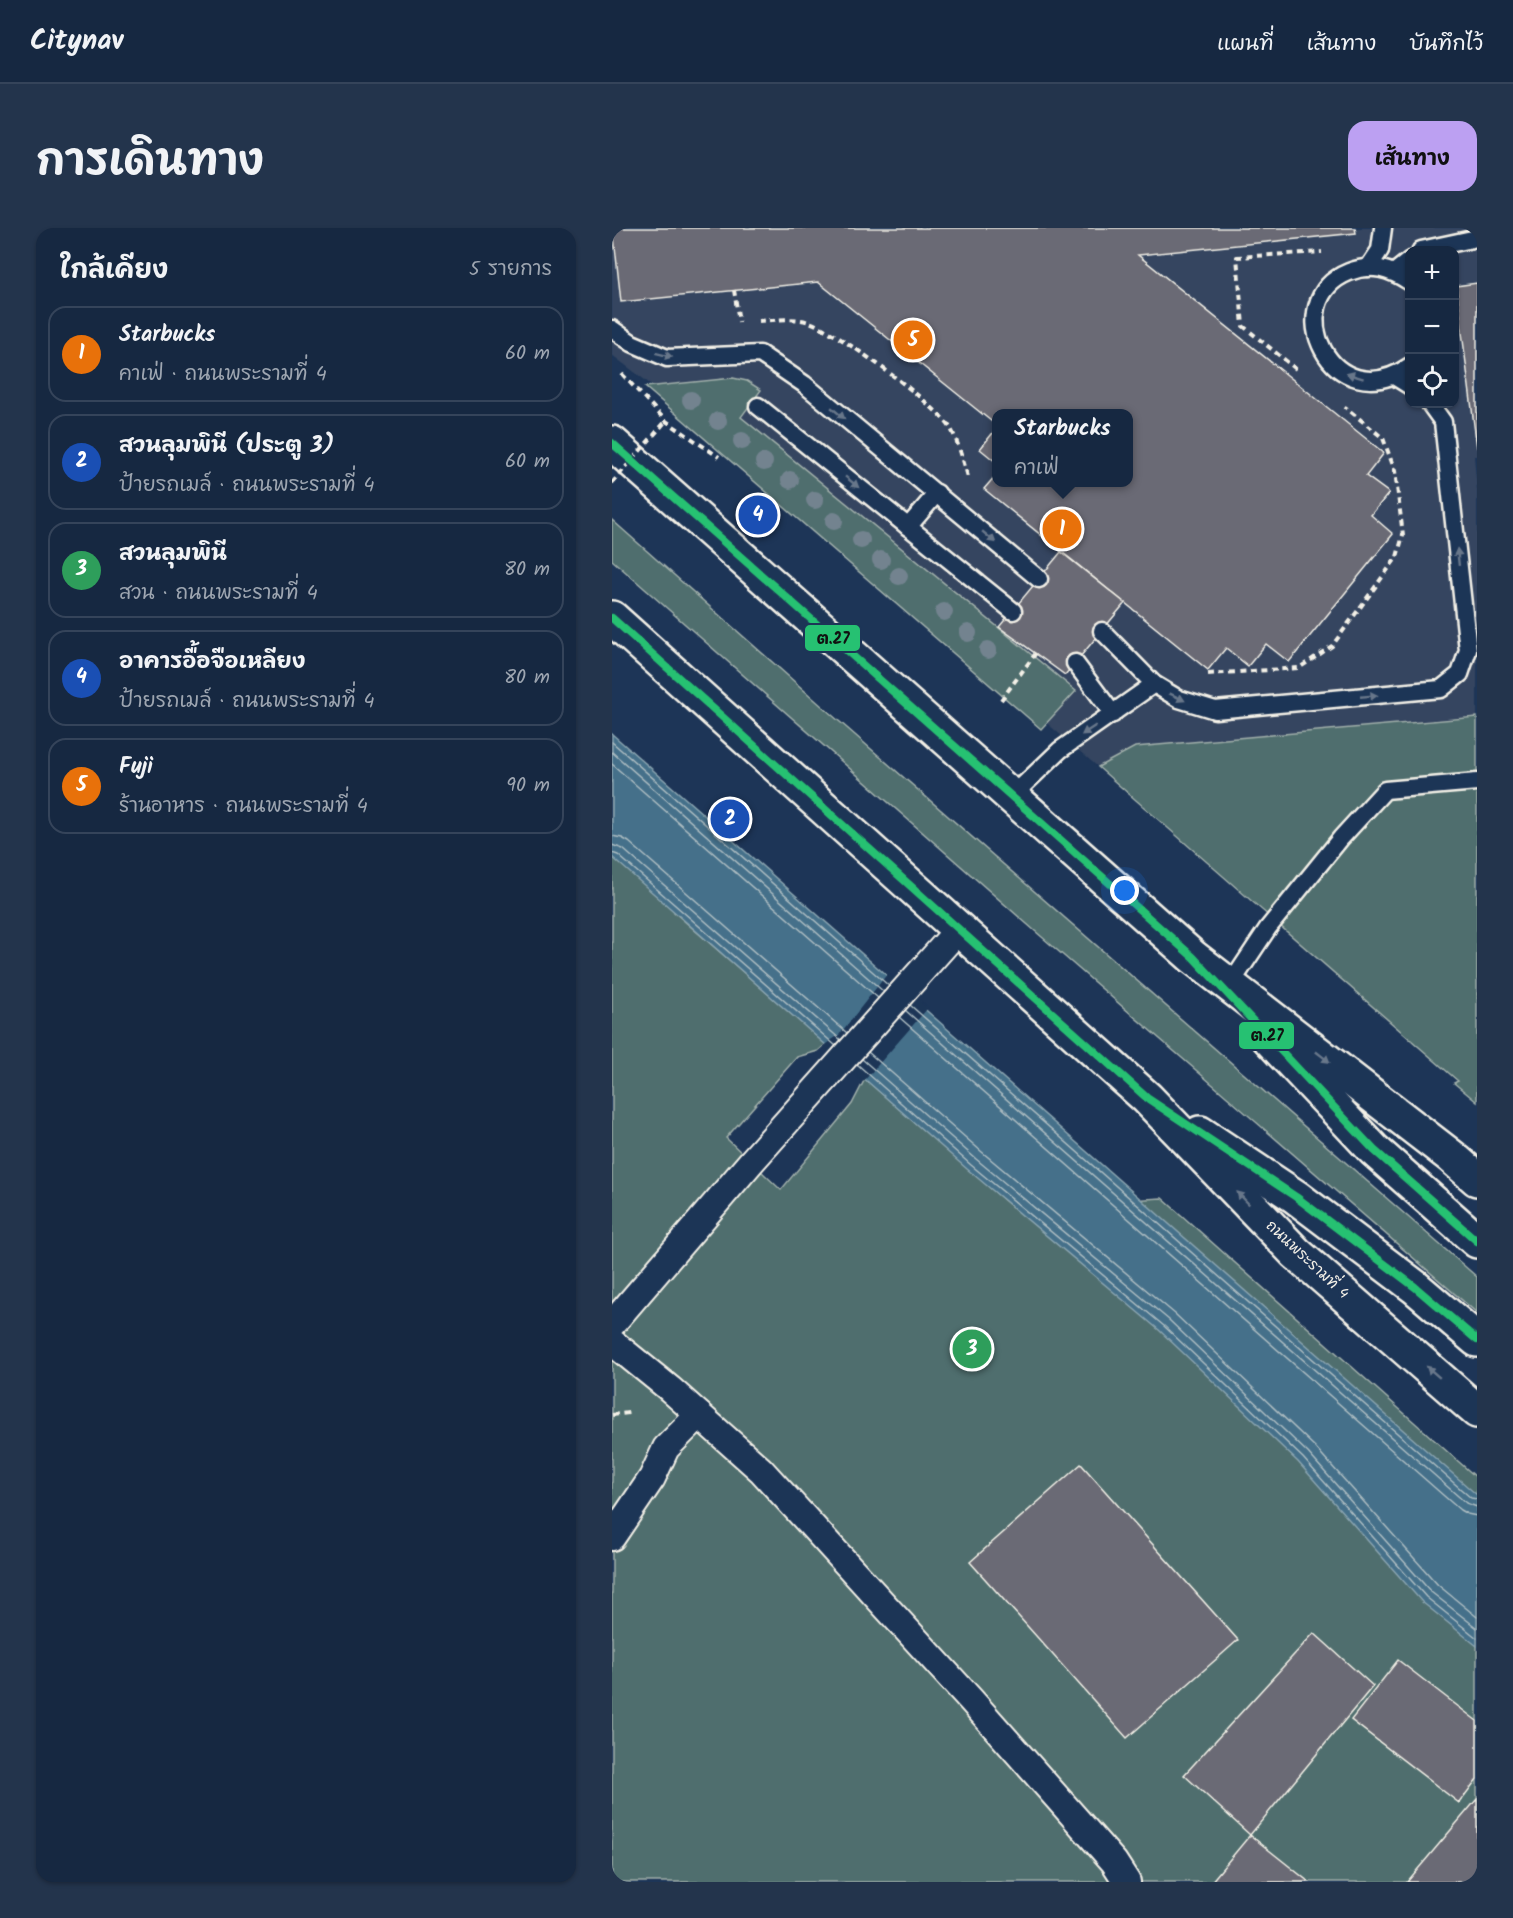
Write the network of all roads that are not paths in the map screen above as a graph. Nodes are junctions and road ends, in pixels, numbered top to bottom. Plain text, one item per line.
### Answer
1 (1383, 228) edge
2 (1477, 238) edge
3 (1440, 246) edge
4 (1368, 268) junction
5 (1402, 277) edge
6 (612, 329) edge
7 (1405, 369) edge
8 (1394, 376) junction
9 (1405, 383) edge
10 (758, 406) dead end
11 (1433, 408) edge
12 (612, 443) edge
13 (937, 493) junction
14 (908, 527) junction
15 (1039, 579) dead end
16 (1012, 611) dead end
17 (612, 618) edge
18 (1102, 631) dead end
19 (1075, 663) dead end
20 (1154, 684) junction
21 (1113, 714) junction
22 (1477, 782) edge
23 (1011, 797) junction
24 (958, 930) junction
25 (1193, 957) junction
26 (1230, 985) junction
27 (1148, 1098) junction
28 (1477, 1179) edge
29 (1477, 1241) edge
30 (612, 1324) edge
31 (1477, 1340) edge
32 (612, 1342) edge
33 (1477, 1411) edge
34 (699, 1414) junction
35 (612, 1537) edge
36 (1127, 1882) edge

1 - 4 lane
2 - 3 lane
4 - 5 lane
8 -> 4 lane
6 -> 13 lane
7 - 8 lane
8 - 9 lane
10 -> 14 lane
20 -> 11 lane
12 - 23 main road
13 - 14 lane
13 -> 15 lane
14 - 16 lane
17 - 24 main road, ถนนพระรามที่ 4
18 - 20 lane
19 - 21 lane
20 - 21 lane
21 -> 23 lane
22 - 26 lane
23 - 25 main road
24 - 27 main road, ถนนพระรามที่ 4
24 - 30 street
25 - 26 main road
25 - 29 main road
26 -> 28 main road
27 - 31 main road, ถนนพระรามที่ 4
33 -> 27 main road, ถนนพระรามที่ 4
32 - 34 street
34 - 35 street
34 - 36 street

